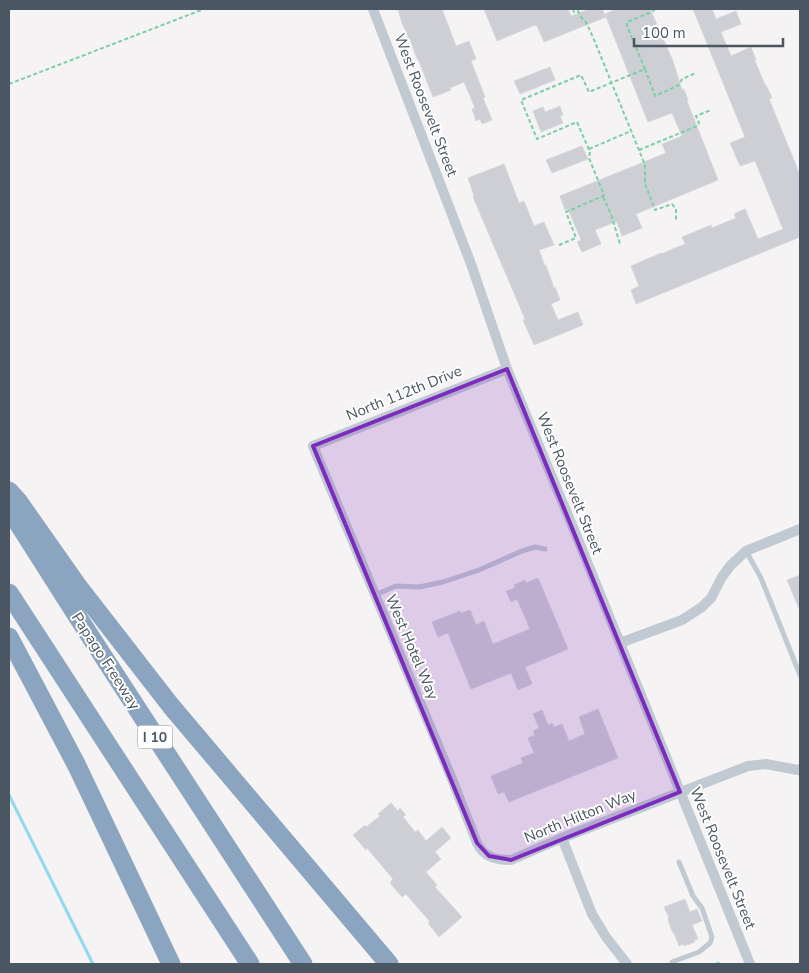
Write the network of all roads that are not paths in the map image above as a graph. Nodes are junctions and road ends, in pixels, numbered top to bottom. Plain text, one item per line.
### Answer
1 (373, 9) edge
2 (507, 369) junction
3 (313, 446) joint
4 (9, 491) edge
5 (9, 508) edge
6 (800, 530) edge
7 (545, 549) dead end
8 (746, 551) junction
9 (9, 593) edge
10 (374, 596) junction
11 (9, 637) edge
12 (620, 643) junction
13 (800, 675) edge
14 (800, 769) edge
15 (680, 792) junction
16 (562, 838) junction
17 (489, 856) joint
18 (679, 862) dead end
19 (672, 962) dead end
20 (171, 964) edge
21 (250, 964) edge
22 (303, 964) edge
23 (389, 964) edge
24 (627, 964) edge
25 (750, 964) edge

1 - 2 street, West Roosevelt Street
2 - 3 street, North 112th Drive
2 - 12 street, West Roosevelt Street
3 - 10 street, West Hotel Way
4 - 23 highway
5 - 22 highway, Papago Freeway / I 10
6 - 8 street
7 - 10 lane
8 - 12 street
8 - 13 lane
9 - 21 highway
10 - 17 street, West Hotel Way
11 - 20 highway
12 - 15 street, West Roosevelt Street
14 - 15 street, North Hilton Way
15 - 16 street, North Hilton Way
15 - 25 street, West Roosevelt Street
16 - 17 street, North Hilton Way
16 - 24 street
18 - 19 lane

